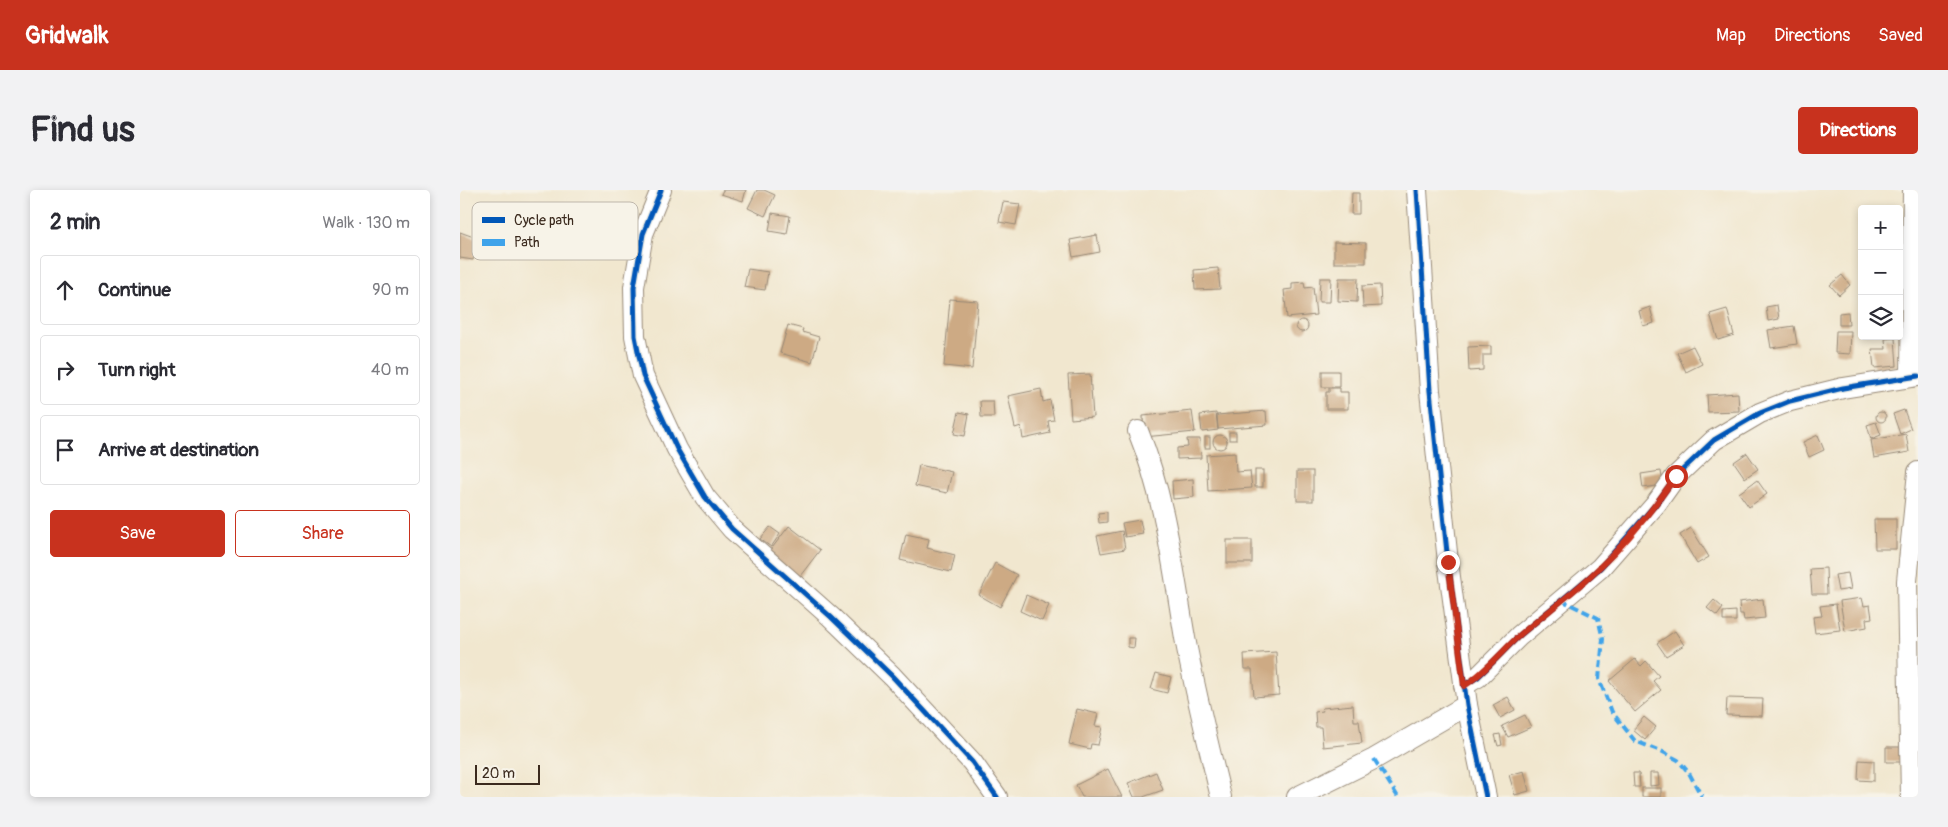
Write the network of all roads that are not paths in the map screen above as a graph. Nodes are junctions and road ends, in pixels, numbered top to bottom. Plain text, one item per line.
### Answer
1 (661, 190) edge
2 (1417, 190) edge
3 (1913, 190) edge
4 (1914, 377) edge
5 (1138, 432) dead end
6 (1918, 472) edge
7 (1465, 695) junction
8 (997, 797) edge
9 (1221, 797) edge
10 (1297, 797) edge
11 (1486, 797) edge
12 (1911, 797) edge

1 - 8 street
2 - 7 street
3 - 4 street
4 - 7 street
5 - 9 street
6 - 12 street
7 - 10 street
7 - 11 street

